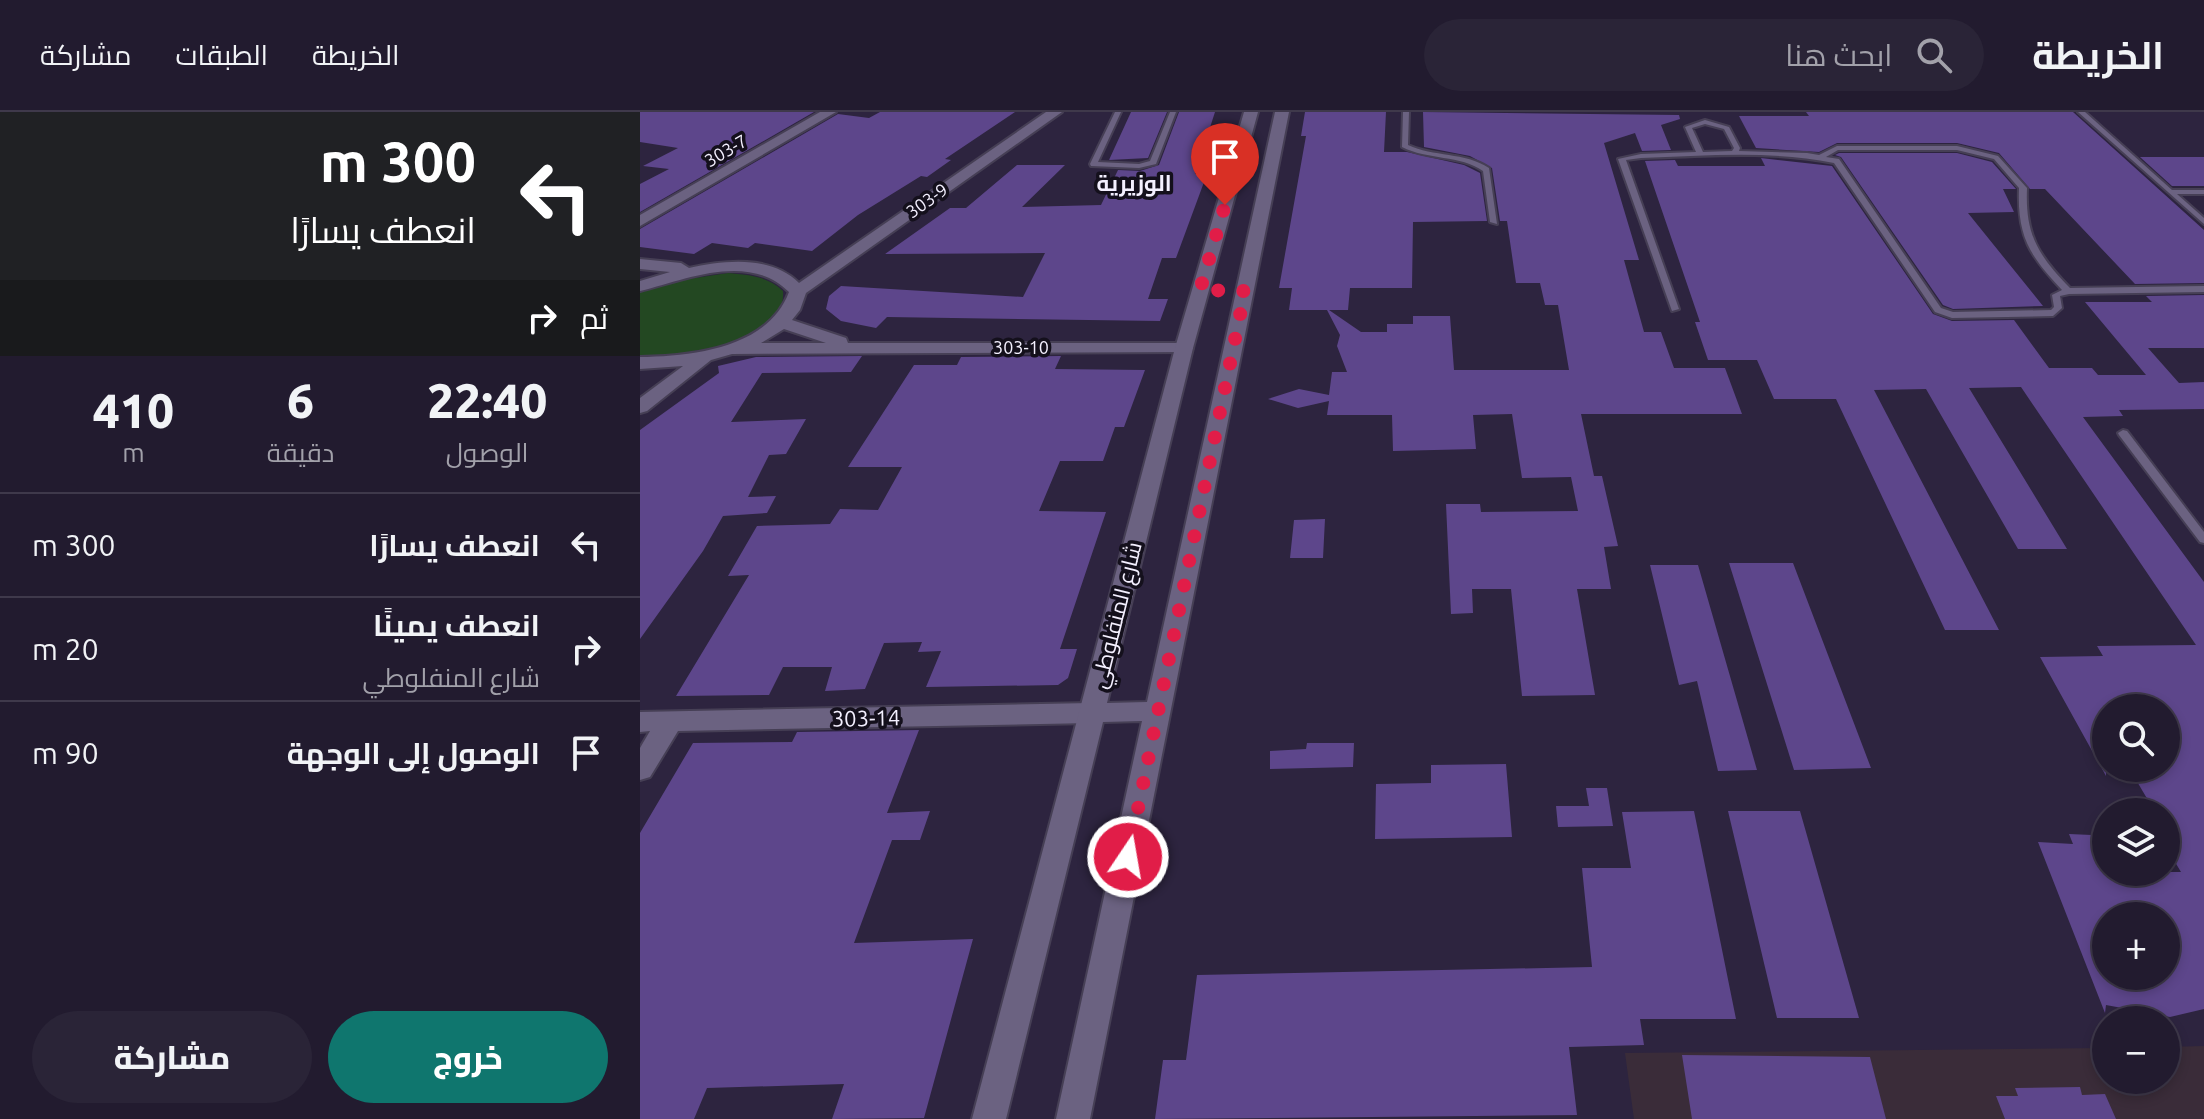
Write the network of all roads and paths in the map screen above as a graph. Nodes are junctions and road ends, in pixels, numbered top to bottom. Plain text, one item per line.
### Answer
1 (829, 112) edge
2 (1055, 112) edge
3 (1118, 112) edge
4 (1173, 112) edge
5 (1251, 112) edge
6 (1282, 112) edge
7 (1406, 112) edge
8 (1699, 112) edge
9 (2081, 112) edge
10 (1705, 122) junction
11 (1734, 153) junction
12 (1700, 154) junction
13 (1822, 156) junction
14 (1253, 167) junction
15 (2170, 192) junction
16 (2204, 192) edge
17 (640, 221) edge
18 (1494, 222) dead end
19 (2204, 222) edge
20 (640, 264) edge
21 (703, 269) junction
22 (640, 286) edge
23 (2204, 289) edge
24 (798, 291) junction
25 (1223, 291) junction
26 (2068, 291) junction
27 (1675, 309) dead end
28 (782, 322) junction
29 (858, 348) junction
30 (1184, 348) junction
31 (730, 349) junction
32 (707, 356) junction
33 (640, 363) edge
34 (640, 407) edge
35 (2123, 433) dead end
36 (2204, 540) edge
37 (1158, 711) junction
38 (1091, 713) junction
39 (640, 722) edge
40 (670, 722) junction
41 (640, 770) edge
42 (989, 1119) edge
43 (1073, 1119) edge

1 - 17 street, 303-7
2 - 24 street, 303-9
3 - 4 lane
5 - 14 street, شارع المنفلوطي
6 - 14 street, شارع المنفلوطي
7 - 18 lane
8 - 10 lane
9 - 15 lane
10 - 11 lane
10 - 12 lane
11 - 12 lane
11 - 13 lane
12 - 27 lane
13 - 26 lane
13 - 26 lane
14 - 25 street, شارع المنفلوطي
14 - 25 street, شارع المنفلوطي
15 - 16 lane
15 - 19 lane
20 - 21 street
21 - 22 street
21 - 24 street
23 - 26 lane
24 - 28 street
25 - 30 street, شارع المنفلوطي
25 - 37 street, شارع المنفلوطي
28 - 29 street, 303-10
28 - 31 street
29 - 30 street, 303-10
29 - 31 street, 303-10
30 - 38 street, شارع المنفلوطي
31 - 32 street
32 - 33 street
32 - 34 street
35 - 36 lane
37 - 38 street, 303-14
37 - 43 street, شارع المنفلوطي
38 - 40 street, 303-14
38 - 42 street, شارع المنفلوطي
39 - 40 street, 303-14
40 - 41 street

